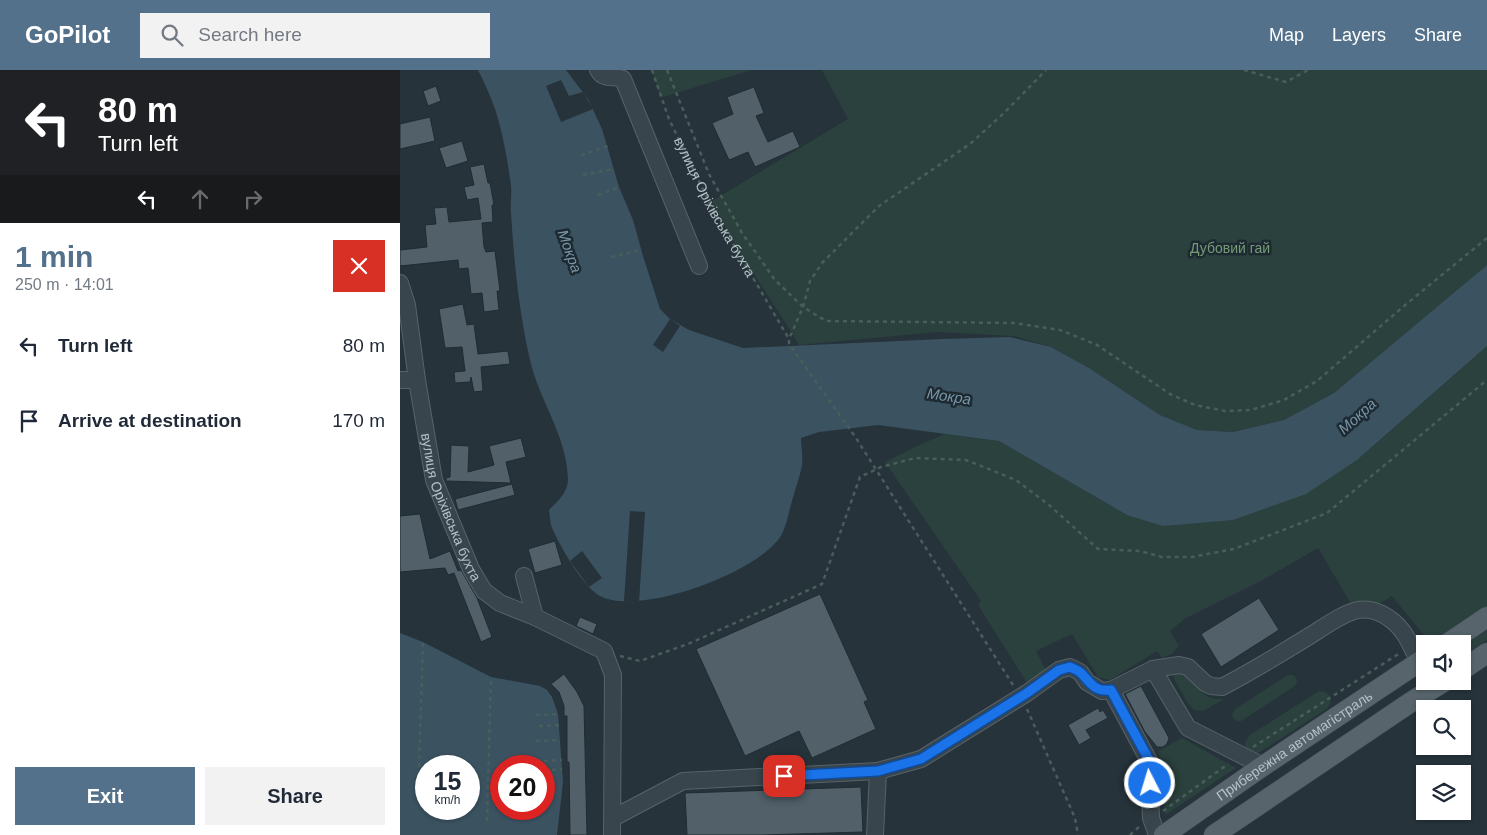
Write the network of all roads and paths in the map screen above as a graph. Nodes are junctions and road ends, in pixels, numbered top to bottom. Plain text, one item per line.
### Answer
1 (598, 70) edge
2 (652, 70) edge
3 (666, 70) edge
4 (1046, 70) edge
5 (1244, 70) edge
6 (1308, 70) edge
7 (608, 146) dead end
8 (581, 155) dead end
9 (614, 169) dead end
10 (583, 175) dead end
11 (619, 187) dead end
12 (598, 195) dead end
13 (1487, 238) edge
14 (641, 250) dead end
15 (611, 257) dead end
16 (700, 266) dead end
17 (400, 283) edge
18 (803, 306) junction
19 (789, 339) junction
20 (400, 380) edge
21 (417, 380) junction
22 (1487, 380) edge
23 (876, 470) junction
24 (524, 576) dead end
25 (535, 617) junction
26 (1487, 617) edge
27 (1460, 635) edge
28 (423, 642) dead end
29 (604, 651) junction
30 (1416, 653) edge
31 (1487, 653) edge
32 (1471, 664) edge
33 (1153, 669) junction
34 (1416, 673) edge
35 (1416, 675) edge
36 (491, 677) dead end
37 (1394, 678) junction
38 (1111, 690) junction
39 (1416, 690) edge
40 (1021, 697) junction
41 (1410, 702) junction
42 (558, 714) dead end
43 (536, 715) dead end
44 (559, 725) dead end
45 (539, 726) dead end
46 (536, 740) dead end
47 (560, 740) dead end
48 (1241, 754) junction
49 (419, 755) edge
50 (555, 760) edge
51 (562, 760) dead end
52 (1263, 766) junction
53 (562, 769) dead end
54 (555, 770) edge
55 (878, 771) junction
56 (613, 818) junction
57 (1152, 818) junction
58 (487, 821) dead end
59 (612, 835) edge
60 (875, 835) edge
61 (1078, 835) edge
62 (1130, 835) edge
63 (1157, 835) edge
64 (1164, 835) edge
65 (1214, 835) edge

1 - 16 street
2 - 19 path, вулиця Оріхівська бухта
3 - 18 path
4 - 18 path
5 - 6 path
7 - 8 path
9 - 10 path
11 - 12 path
13 - 18 path
14 - 15 path
17 - 21 street, вулиця Оріхівська бухта
18 - 19 path
19 - 23 path, вулиця Оріхівська бухта
20 - 21 street
21 - 25 street, вулиця Оріхівська бухта
22 - 23 path
23 - 29 path
23 - 40 path
24 - 25 street
25 - 29 street, вулиця Оріхівська бухта
26 - 27 main road
28 - 49 path
29 - 56 street
30 - 33 street
31 - 32 main road
33 - 38 street
33 - 48 street
34 - 37 main road, Прибережна автомагістраль
35 - 48 path
36 - 58 path
37 - 41 main road
37 - 52 main road, Прибережна автомагістраль
38 - 40 street
38 - 57 street
39 - 41 main road, Прибережна автомагістраль
40 - 55 street
40 - 61 path
41 - 65 main road, Прибережна автомагістраль
42 - 43 path
44 - 45 path
46 - 47 path
48 - 52 street
48 - 57 path
50 - 51 path
52 - 64 main road, Прибережна автомагістраль
53 - 54 path
55 - 56 street
55 - 60 street
56 - 59 street
57 - 62 path
57 - 63 street

